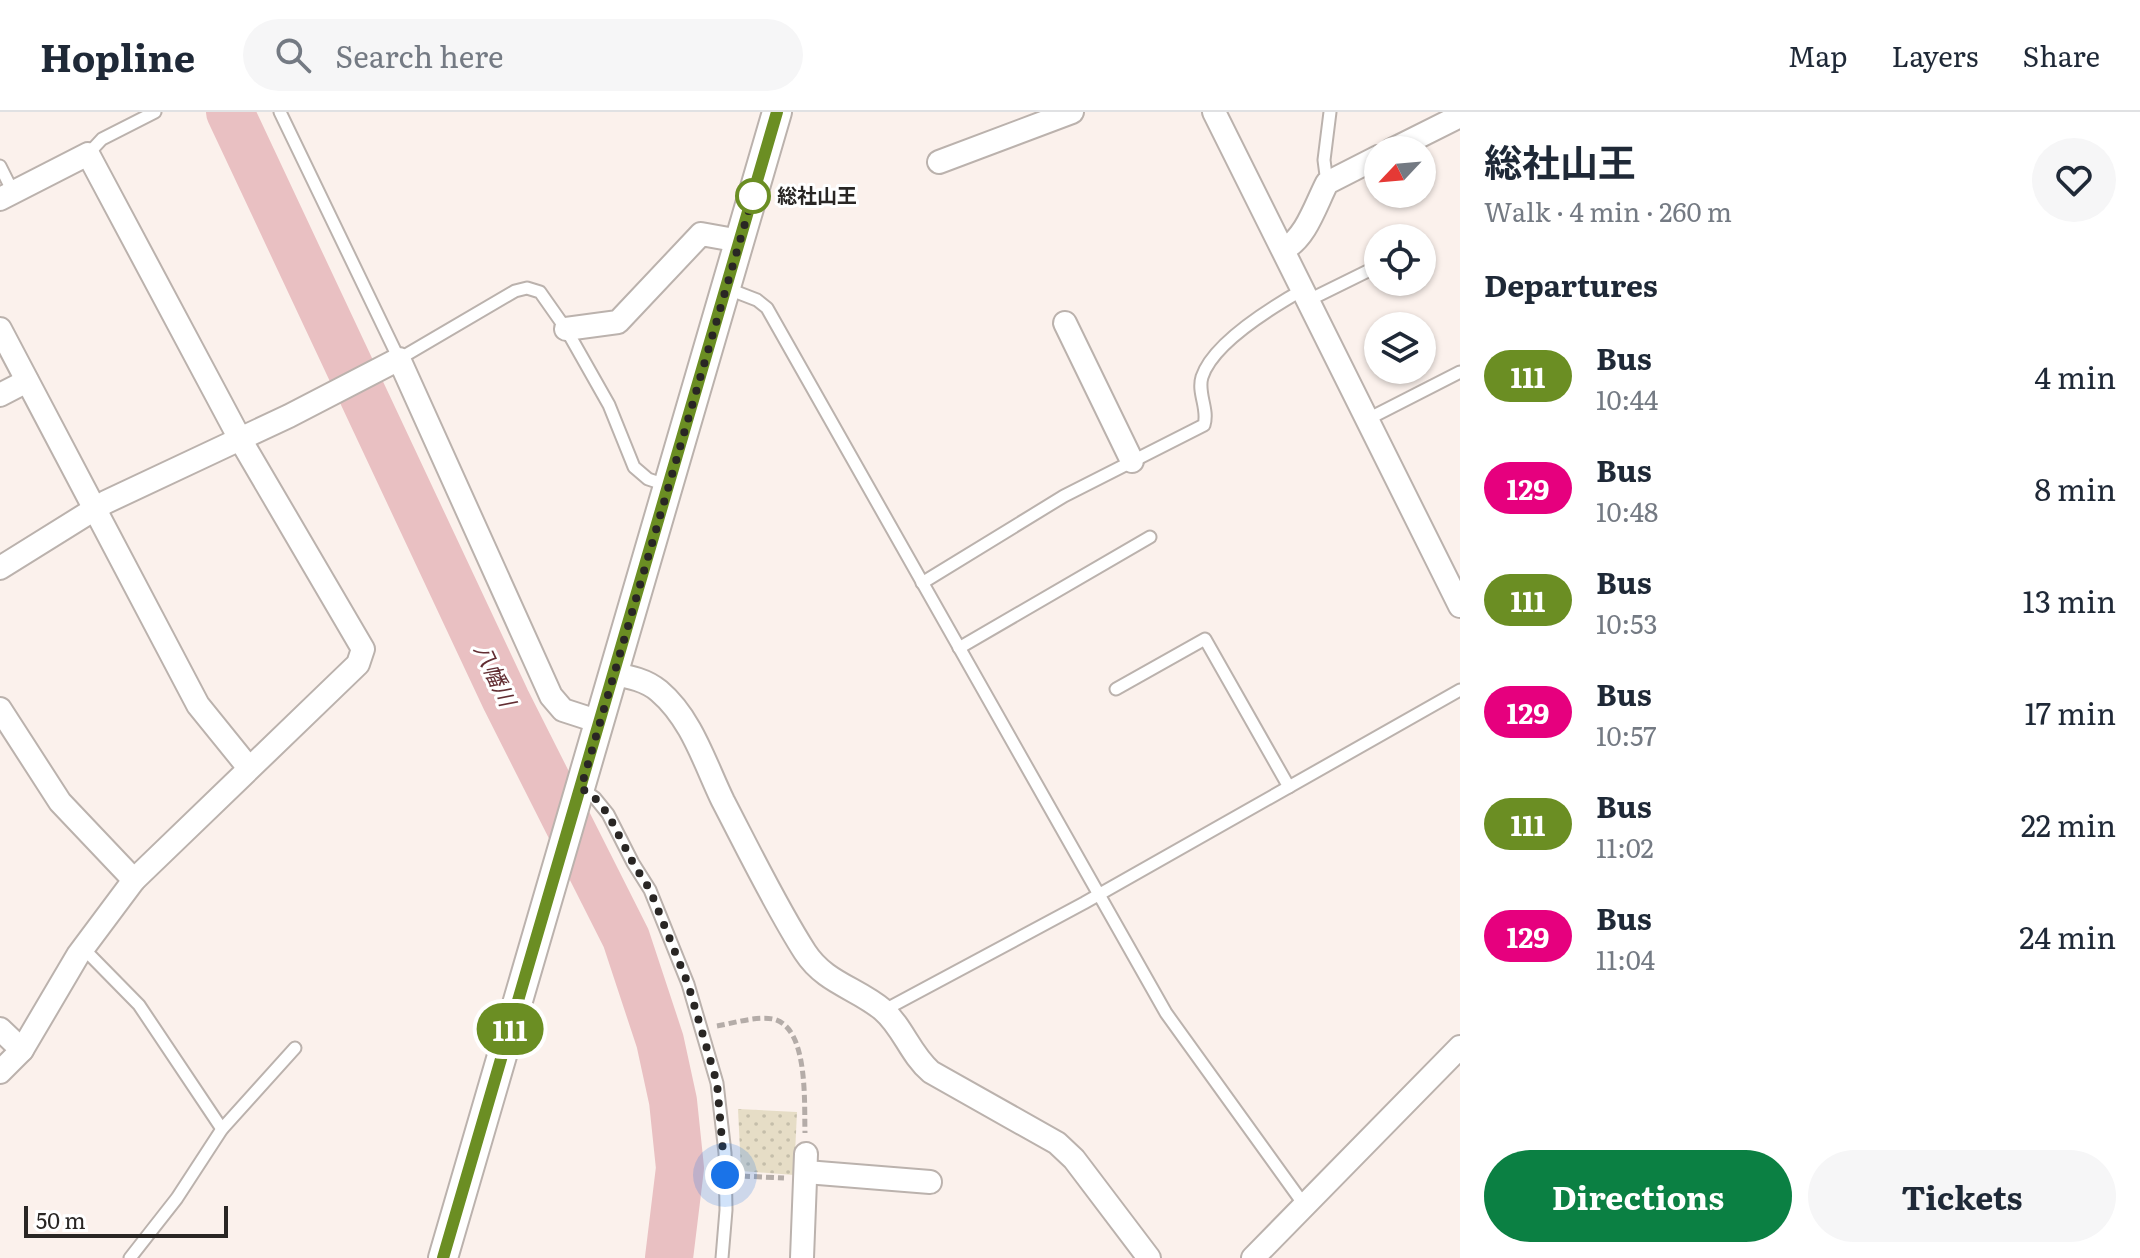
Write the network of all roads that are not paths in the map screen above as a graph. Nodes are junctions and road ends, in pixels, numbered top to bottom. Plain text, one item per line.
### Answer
1 (155, 112) edge
2 (280, 112) edge
3 (777, 112) edge
4 (1072, 112) edge
5 (1214, 112) edge
6 (1330, 112) edge
7 (1460, 116) edge
8 (1420, 136) edge
9 (88, 154) junction
10 (939, 162) dead end
11 (1364, 164) edge
12 (0, 166) edge
13 (1327, 183) junction
14 (7, 195) edge
15 (740, 241) junction
16 (1284, 249) junction
17 (1364, 272) edge
18 (726, 288) junction
19 (1307, 294) junction
20 (1065, 323) dead end
21 (0, 329) edge
22 (566, 329) junction
23 (395, 361) junction
24 (1460, 372) edge
25 (27, 381) junction
26 (0, 395) edge
27 (1368, 419) junction
28 (240, 439) junction
29 (1132, 461) junction
30 (669, 486) junction
31 (94, 509) junction
32 (1150, 537) dead end
33 (0, 568) edge
34 (922, 583) junction
35 (1460, 606) edge
36 (959, 648) junction
37 (614, 674) junction
38 (1116, 689) dead end
39 (1460, 690) edge
40 (0, 709) edge
41 (600, 722) junction
42 (249, 768) junction
43 (1289, 787) junction
44 (581, 788) junction
45 (134, 880) junction
46 (1098, 896) junction
47 (83, 948) junction
48 (885, 1012) junction
49 (0, 1029) edge
50 (1460, 1047) edge
51 (295, 1048) dead end
52 (22, 1050) junction
53 (0, 1072) edge
54 (222, 1129) junction
55 (930, 1182) dead end
56 (1306, 1206) junction
57 (130, 1258) edge
58 (443, 1258) edge
59 (722, 1258) edge
60 (802, 1258) edge
61 (1149, 1258) edge
62 (1253, 1258) edge

1 - 9 lane
2 - 23 lane
3 - 15 street
4 - 10 street
5 - 16 street
6 - 13 lane
7 - 8 street
9 - 14 street
9 - 28 street
11 - 13 street
12 - 14 lane
13 - 16 street
15 - 18 street
15 - 22 street
16 - 19 street
17 - 19 lane
18 - 30 street
18 - 34 lane
19 - 27 street
19 - 29 lane
20 - 29 street
21 - 25 street
22 - 23 lane
22 - 30 lane
23 - 28 street
23 - 41 street
24 - 27 lane
25 - 26 street
25 - 31 street
27 - 35 street
28 - 31 street
28 - 42 street
29 - 34 lane
30 - 37 street
31 - 33 street
31 - 42 street
32 - 36 lane
34 - 36 lane
36 - 46 lane
37 - 41 street
37 - 48 street
38 - 43 lane
39 - 43 lane
40 - 45 street
41 - 44 street
42 - 45 street
43 - 46 lane
44 - 58 street
44 - 59 lane
45 - 47 street
46 - 48 lane
46 - 56 lane
47 - 52 street
47 - 54 lane
48 - 61 street
49 - 52 street
50 - 56 street
51 - 54 lane
52 - 53 street
54 - 57 lane
55 - 60 street
56 - 62 street

